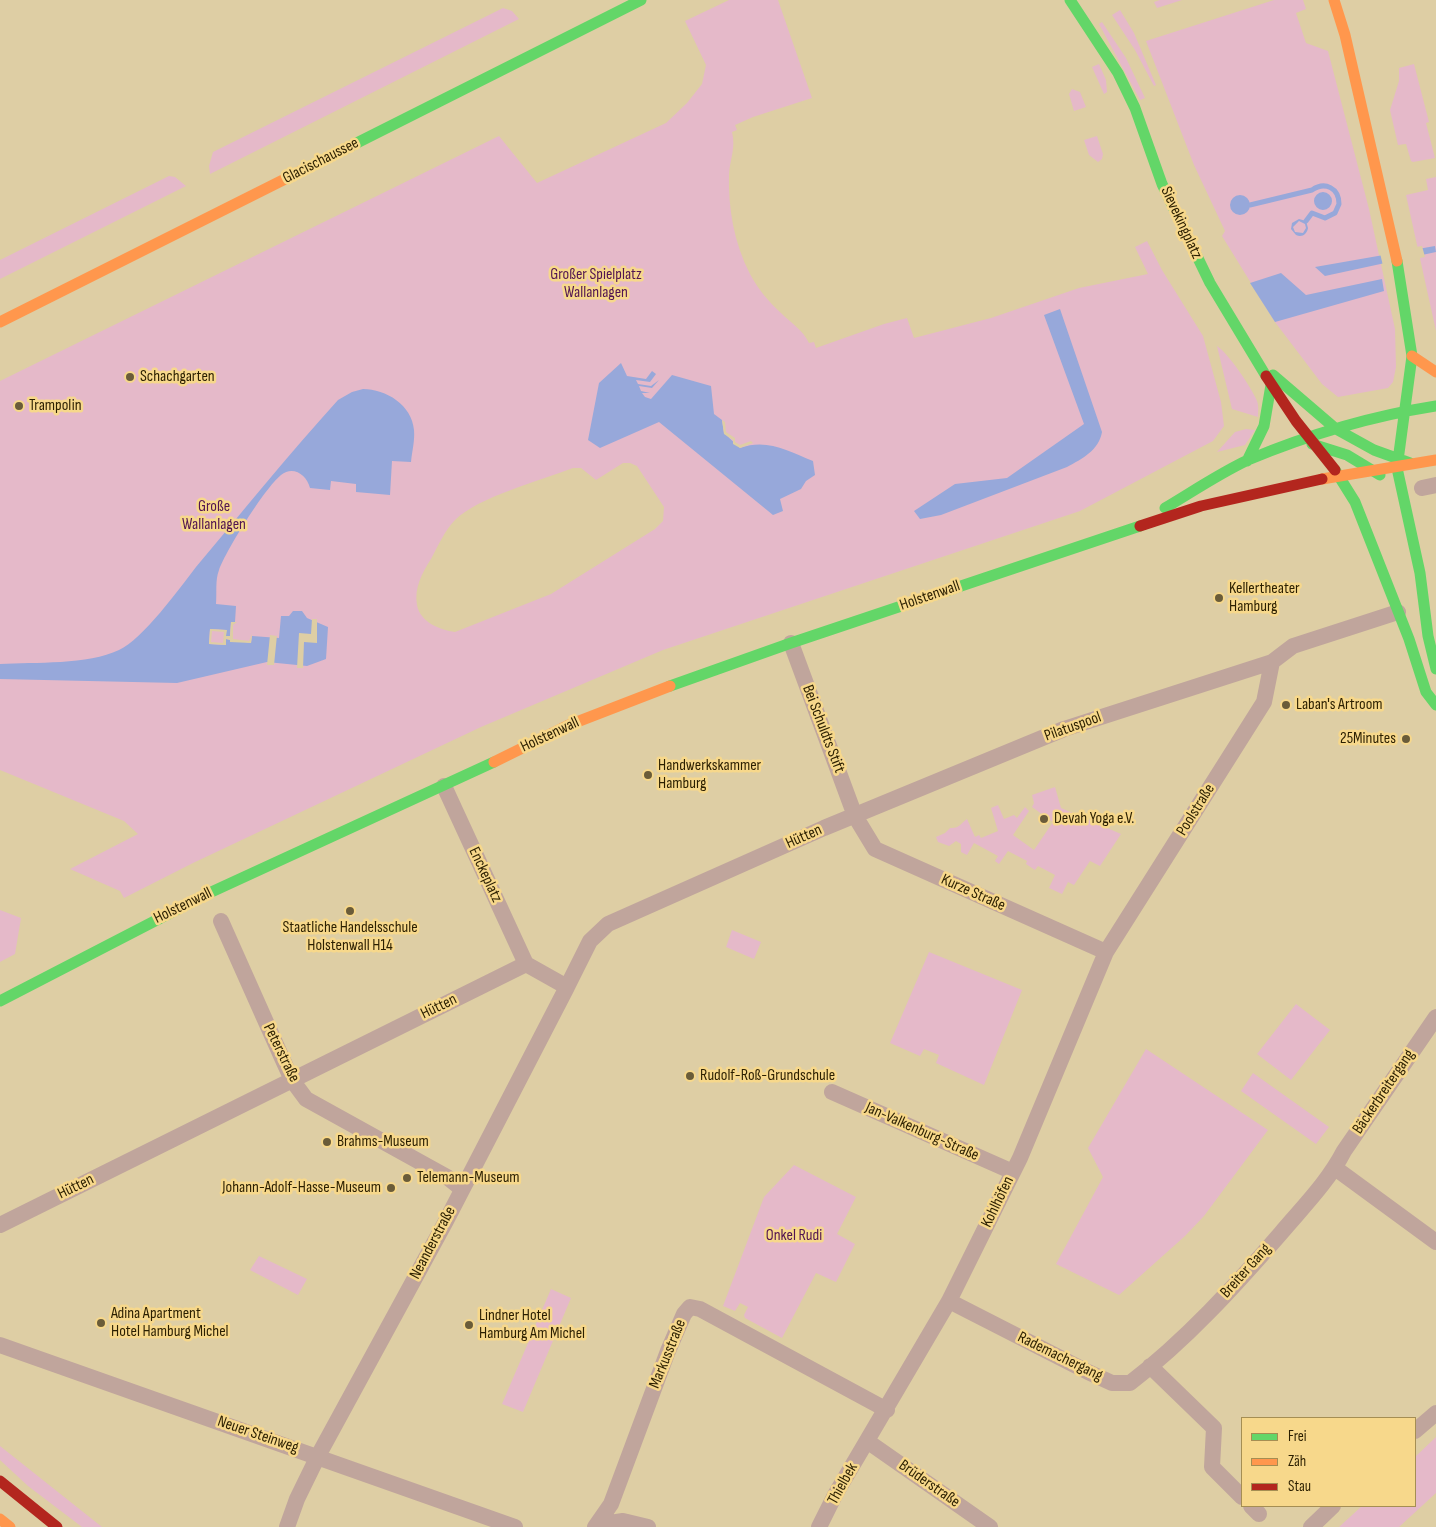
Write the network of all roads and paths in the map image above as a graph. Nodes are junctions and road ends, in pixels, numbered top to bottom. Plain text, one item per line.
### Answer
1 (641, 0) edge
2 (1070, 0) edge
3 (1334, 0) edge
4 (0, 322) edge
5 (1412, 356) junction
6 (1256, 360) junction
7 (1436, 372) edge
8 (1410, 375) junction
9 (1271, 385) junction
10 (1436, 406) edge
11 (1423, 408) junction
12 (1404, 411) junction
13 (1386, 414) junction
14 (1402, 424) junction
15 (1336, 430) junction
16 (1367, 436) junction
17 (1311, 441) junction
18 (1374, 450) junction
19 (1347, 455) junction
20 (1436, 460) edge
21 (1248, 462) junction
22 (1398, 463) junction
23 (1332, 466) junction
24 (1367, 470) junction
25 (1340, 477) junction
26 (1316, 480) junction
27 (1402, 493) junction
28 (1355, 502) junction
29 (1125, 530) junction
30 (1416, 609) edge
31 (791, 643) junction
32 (1272, 662) junction
33 (1436, 669) edge
34 (1436, 705) edge
35 (444, 786) junction
36 (855, 816) junction
37 (221, 922) dead end
38 (1106, 952) junction
39 (526, 964) junction
40 (567, 987) junction
41 (0, 1001) edge
42 (1436, 1017) edge
43 (292, 1080) junction
44 (832, 1092) dead end
45 (1335, 1168) junction
46 (1013, 1172) junction
47 (462, 1190) junction
48 (0, 1225) edge
49 (1436, 1242) edge
50 (950, 1301) junction
51 (0, 1345) edge
52 (1150, 1366) junction
53 (887, 1410) junction
54 (1436, 1413) edge
55 (1416, 1430) edge
56 (867, 1441) junction
57 (318, 1456) junction
58 (0, 1480) edge
59 (1241, 1496) edge
60 (297, 1498) junction
61 (1332, 1507) edge
62 (0, 1519) edge
63 (596, 1526) edge
64 (10, 1527) edge
65 (57, 1527) edge
66 (277, 1527) edge
67 (288, 1527) edge
68 (515, 1527) edge
69 (648, 1527) edge
70 (819, 1527) edge
71 (990, 1527) edge
72 (1311, 1527) edge

1 - 4 main road, Glacischaussee
2 - 6 main road, Sievekingplatz
3 - 5 main road
5 - 7 main road
5 - 8 main road
6 - 9 main road, Sievekingplatz
6 - 15 main road
8 - 12 main road
8 - 13 main road
9 - 17 main road, Sievekingplatz
9 - 21 main road
10 - 11 main road, Holstenwall
11 - 12 main road, Holstenwall
11 - 14 main road
12 - 13 main road, Holstenwall
12 - 14 main road
13 - 15 main road, Holstenwall
13 - 16 main road
14 - 18 main road
14 - 22 main road
15 - 16 main road
15 - 17 main road, Holstenwall
16 - 18 main road
16 - 19 main road
17 - 19 main road
17 - 21 main road, Holstenwall
17 - 23 main road, Sievekingplatz
18 - 22 main road
18 - 24 main road
19 - 23 main road
19 - 24 main road
20 - 22 main road, Holstenwall
21 - 29 main road, Holstenwall
22 - 24 main road, Holstenwall
22 - 27 main road
23 - 25 main road, Sievekingplatz
23 - 26 main road
24 - 25 main road, Holstenwall
24 - 27 main road
24 - 28 main road
25 - 26 main road, Holstenwall
25 - 28 main road, Sievekingplatz
26 - 29 main road, Holstenwall
27 - 30 main road
28 - 30 main road, Sievekingplatz
29 - 31 main road, Holstenwall
30 - 32 street, Pilatuspool
30 - 33 main road
30 - 34 main road
31 - 35 main road, Holstenwall
31 - 36 street, Bei Schuldts Stift
32 - 36 street, Pilatuspool
32 - 38 street, Poolstraße
35 - 39 street, Enckeplatz
35 - 41 main road, Holstenwall
36 - 38 street, Kurze Straße
36 - 40 street, Hütten
37 - 43 street, Peterstraße
38 - 46 street, Kohlhöfen
39 - 40 street
39 - 43 street, Hütten
40 - 47 street, Neanderstraße
42 - 45 street, Bäckerbreitergang
43 - 47 street, Peterstraße
43 - 48 street, Hütten
44 - 46 street, Jan-Valkenburg-Straße
45 - 49 street
45 - 52 street, Breiter Gang
46 - 50 street, Kohlhöfen
47 - 57 street, Neanderstraße
50 - 52 street, Rademachergang
50 - 53 street, Kohlhöfen
51 - 57 street, Neuer Steinweg
52 - 59 street
53 - 56 street, Kohlhöfen
53 - 63 street, Markusstraße
54 - 55 street
56 - 70 street, Thielbek
56 - 71 street, Brüderstraße
57 - 60 street, Neanderstraße
57 - 68 street, Neuer Steinweg
58 - 65 main road
60 - 66 street, Neanderstraße
60 - 67 street, Neanderstraße
61 - 72 street
62 - 64 main road
63 - 69 street

